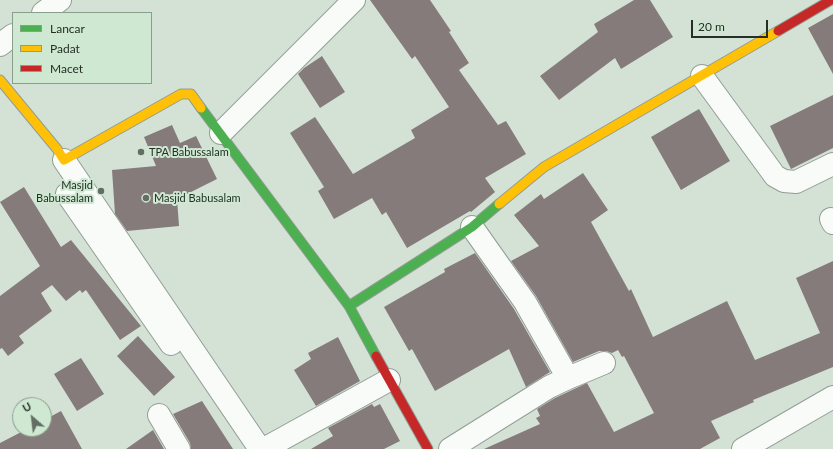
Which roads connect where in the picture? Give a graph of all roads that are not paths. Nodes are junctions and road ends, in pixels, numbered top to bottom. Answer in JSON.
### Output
{"nodes":[{"id":1,"x":60,"y":0,"type":"edge"},
{"id":2,"x":354,"y":0,"type":"edge"},
{"id":3,"x":831,"y":0,"type":"edge"},
{"id":4,"x":44,"y":12,"type":"edge"},
{"id":5,"x":12,"y":36,"type":"edge"},
{"id":6,"x":0,"y":45,"type":"edge"},
{"id":7,"x":702,"y":76,"type":"junction"},
{"id":8,"x":0,"y":80,"type":"edge"},
{"id":9,"x":221,"y":134,"type":"junction"},
{"id":10,"x":64,"y":160,"type":"junction"},
{"id":11,"x":833,"y":164,"type":"edge"},
{"id":12,"x":472,"y":227,"type":"junction"},
{"id":13,"x":150,"y":301,"type":"junction"},
{"id":14,"x":349,"y":306,"type":"junction"},
{"id":15,"x":604,"y":363,"type":"dead end"},
{"id":16,"x":568,"y":378,"type":"junction"},
{"id":17,"x":389,"y":380,"type":"junction"},
{"id":18,"x":833,"y":397,"type":"edge"},
{"id":19,"x":159,"y":415,"type":"dead end"},
{"id":20,"x":179,"y":449,"type":"edge"},
{"id":21,"x":242,"y":449,"type":"edge"},
{"id":22,"x":260,"y":449,"type":"edge"},
{"id":23,"x":264,"y":449,"type":"edge"},
{"id":24,"x":428,"y":449,"type":"edge"},
{"id":25,"x":450,"y":449,"type":"edge"},
{"id":26,"x":743,"y":449,"type":"edge"}],
"edges":[{"from":1,"to":4,"type":"street"},
{"from":2,"to":9,"type":"street"},
{"from":3,"to":7,"type":"street"},
{"from":5,"to":6,"type":"street"},
{"from":7,"to":11,"type":"street"},
{"from":7,"to":12,"type":"street"},
{"from":8,"to":10,"type":"street"},
{"from":9,"to":10,"type":"street"},
{"from":9,"to":14,"type":"street"},
{"from":10,"to":13,"type":"street"},
{"from":12,"to":14,"type":"street"},
{"from":12,"to":16,"type":"street"},
{"from":13,"to":21,"type":"street"},
{"from":13,"to":22,"type":"street"},
{"from":14,"to":17,"type":"street"},
{"from":15,"to":16,"type":"street"},
{"from":16,"to":25,"type":"street"},
{"from":17,"to":23,"type":"street"},
{"from":17,"to":24,"type":"street"},
{"from":18,"to":26,"type":"street"},
{"from":19,"to":20,"type":"street"}]}
